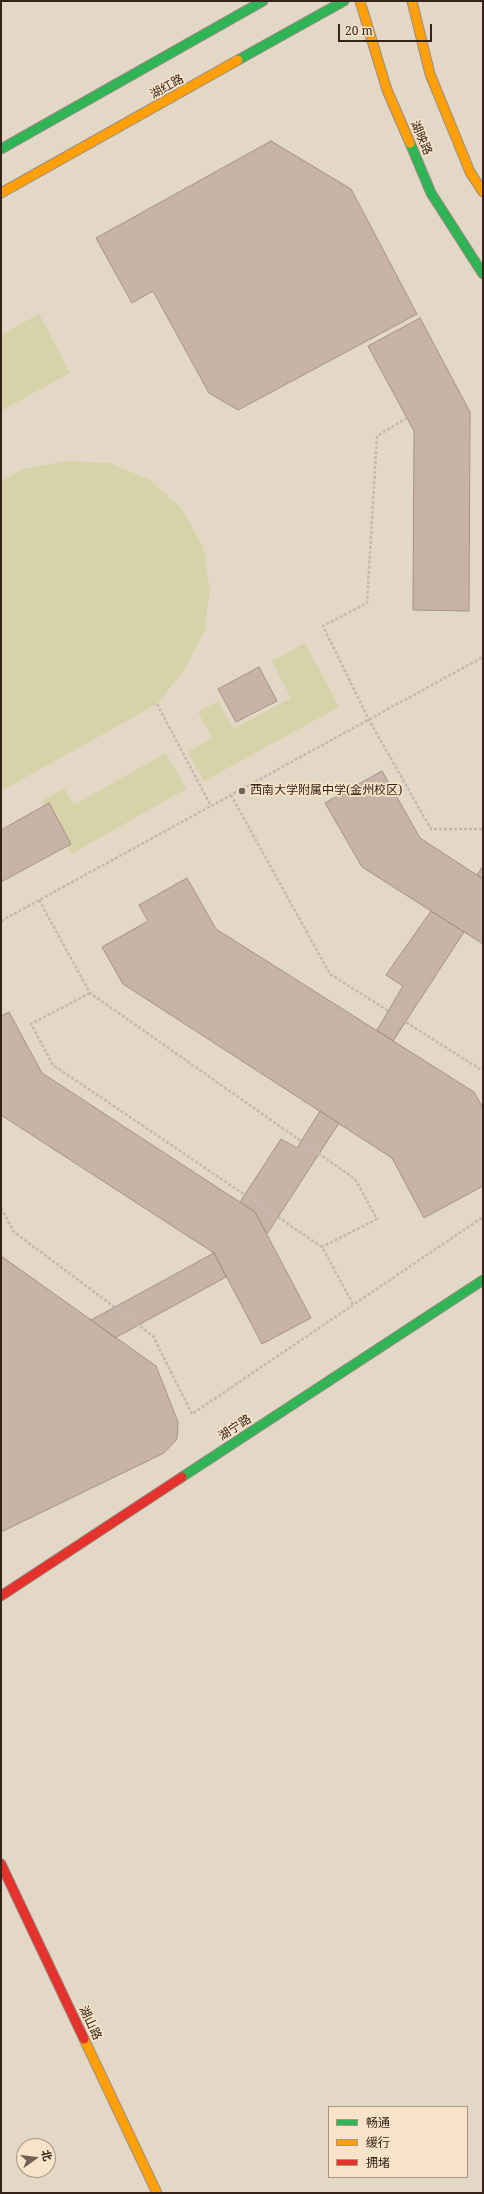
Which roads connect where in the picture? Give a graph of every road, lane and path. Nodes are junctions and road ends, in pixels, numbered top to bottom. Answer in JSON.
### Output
{"nodes":[{"id":1,"x":263,"y":1,"type":"edge"},
{"id":2,"x":344,"y":1,"type":"edge"},
{"id":3,"x":360,"y":1,"type":"edge"},
{"id":4,"x":412,"y":1,"type":"edge"},
{"id":5,"x":1,"y":149,"type":"edge"},
{"id":6,"x":483,"y":192,"type":"edge"},
{"id":7,"x":1,"y":193,"type":"edge"},
{"id":8,"x":483,"y":274,"type":"edge"},
{"id":9,"x":407,"y":418,"type":"dead end"},
{"id":10,"x":483,"y":657,"type":"edge"},
{"id":11,"x":157,"y":704,"type":"dead end"},
{"id":12,"x":369,"y":720,"type":"junction"},
{"id":13,"x":232,"y":795,"type":"junction"},
{"id":14,"x":211,"y":806,"type":"junction"},
{"id":15,"x":483,"y":829,"type":"edge"},
{"id":16,"x":39,"y":900,"type":"junction"},
{"id":17,"x":1,"y":921,"type":"edge"},
{"id":18,"x":90,"y":993,"type":"junction"},
{"id":19,"x":483,"y":1071,"type":"edge"},
{"id":20,"x":1,"y":1208,"type":"edge"},
{"id":21,"x":483,"y":1217,"type":"edge"},
{"id":22,"x":322,"y":1247,"type":"junction"},
{"id":23,"x":483,"y":1280,"type":"edge"},
{"id":24,"x":353,"y":1304,"type":"junction"},
{"id":25,"x":1,"y":1596,"type":"edge"},
{"id":26,"x":1,"y":1864,"type":"edge"},
{"id":27,"x":156,"y":2193,"type":"edge"}],
"edges":[{"from":1,"to":5,"type":"main road"},
{"from":2,"to":7,"type":"main road","name":"湖红路"},
{"from":3,"to":8,"type":"main road","name":"湖映路"},
{"from":4,"to":6,"type":"main road"},
{"from":9,"to":12,"type":"path"},
{"from":10,"to":12,"type":"path"},
{"from":11,"to":14,"type":"path"},
{"from":12,"to":13,"type":"path"},
{"from":12,"to":15,"type":"path"},
{"from":13,"to":14,"type":"path"},
{"from":13,"to":19,"type":"path"},
{"from":14,"to":16,"type":"path"},
{"from":16,"to":17,"type":"path"},
{"from":16,"to":18,"type":"path"},
{"from":18,"to":22,"type":"path"},
{"from":18,"to":22,"type":"path"},
{"from":20,"to":24,"type":"path"},
{"from":21,"to":24,"type":"path"},
{"from":22,"to":24,"type":"path"},
{"from":23,"to":25,"type":"main road","name":"湖宁路"},
{"from":26,"to":27,"type":"main road","name":"湖山路"}]}
